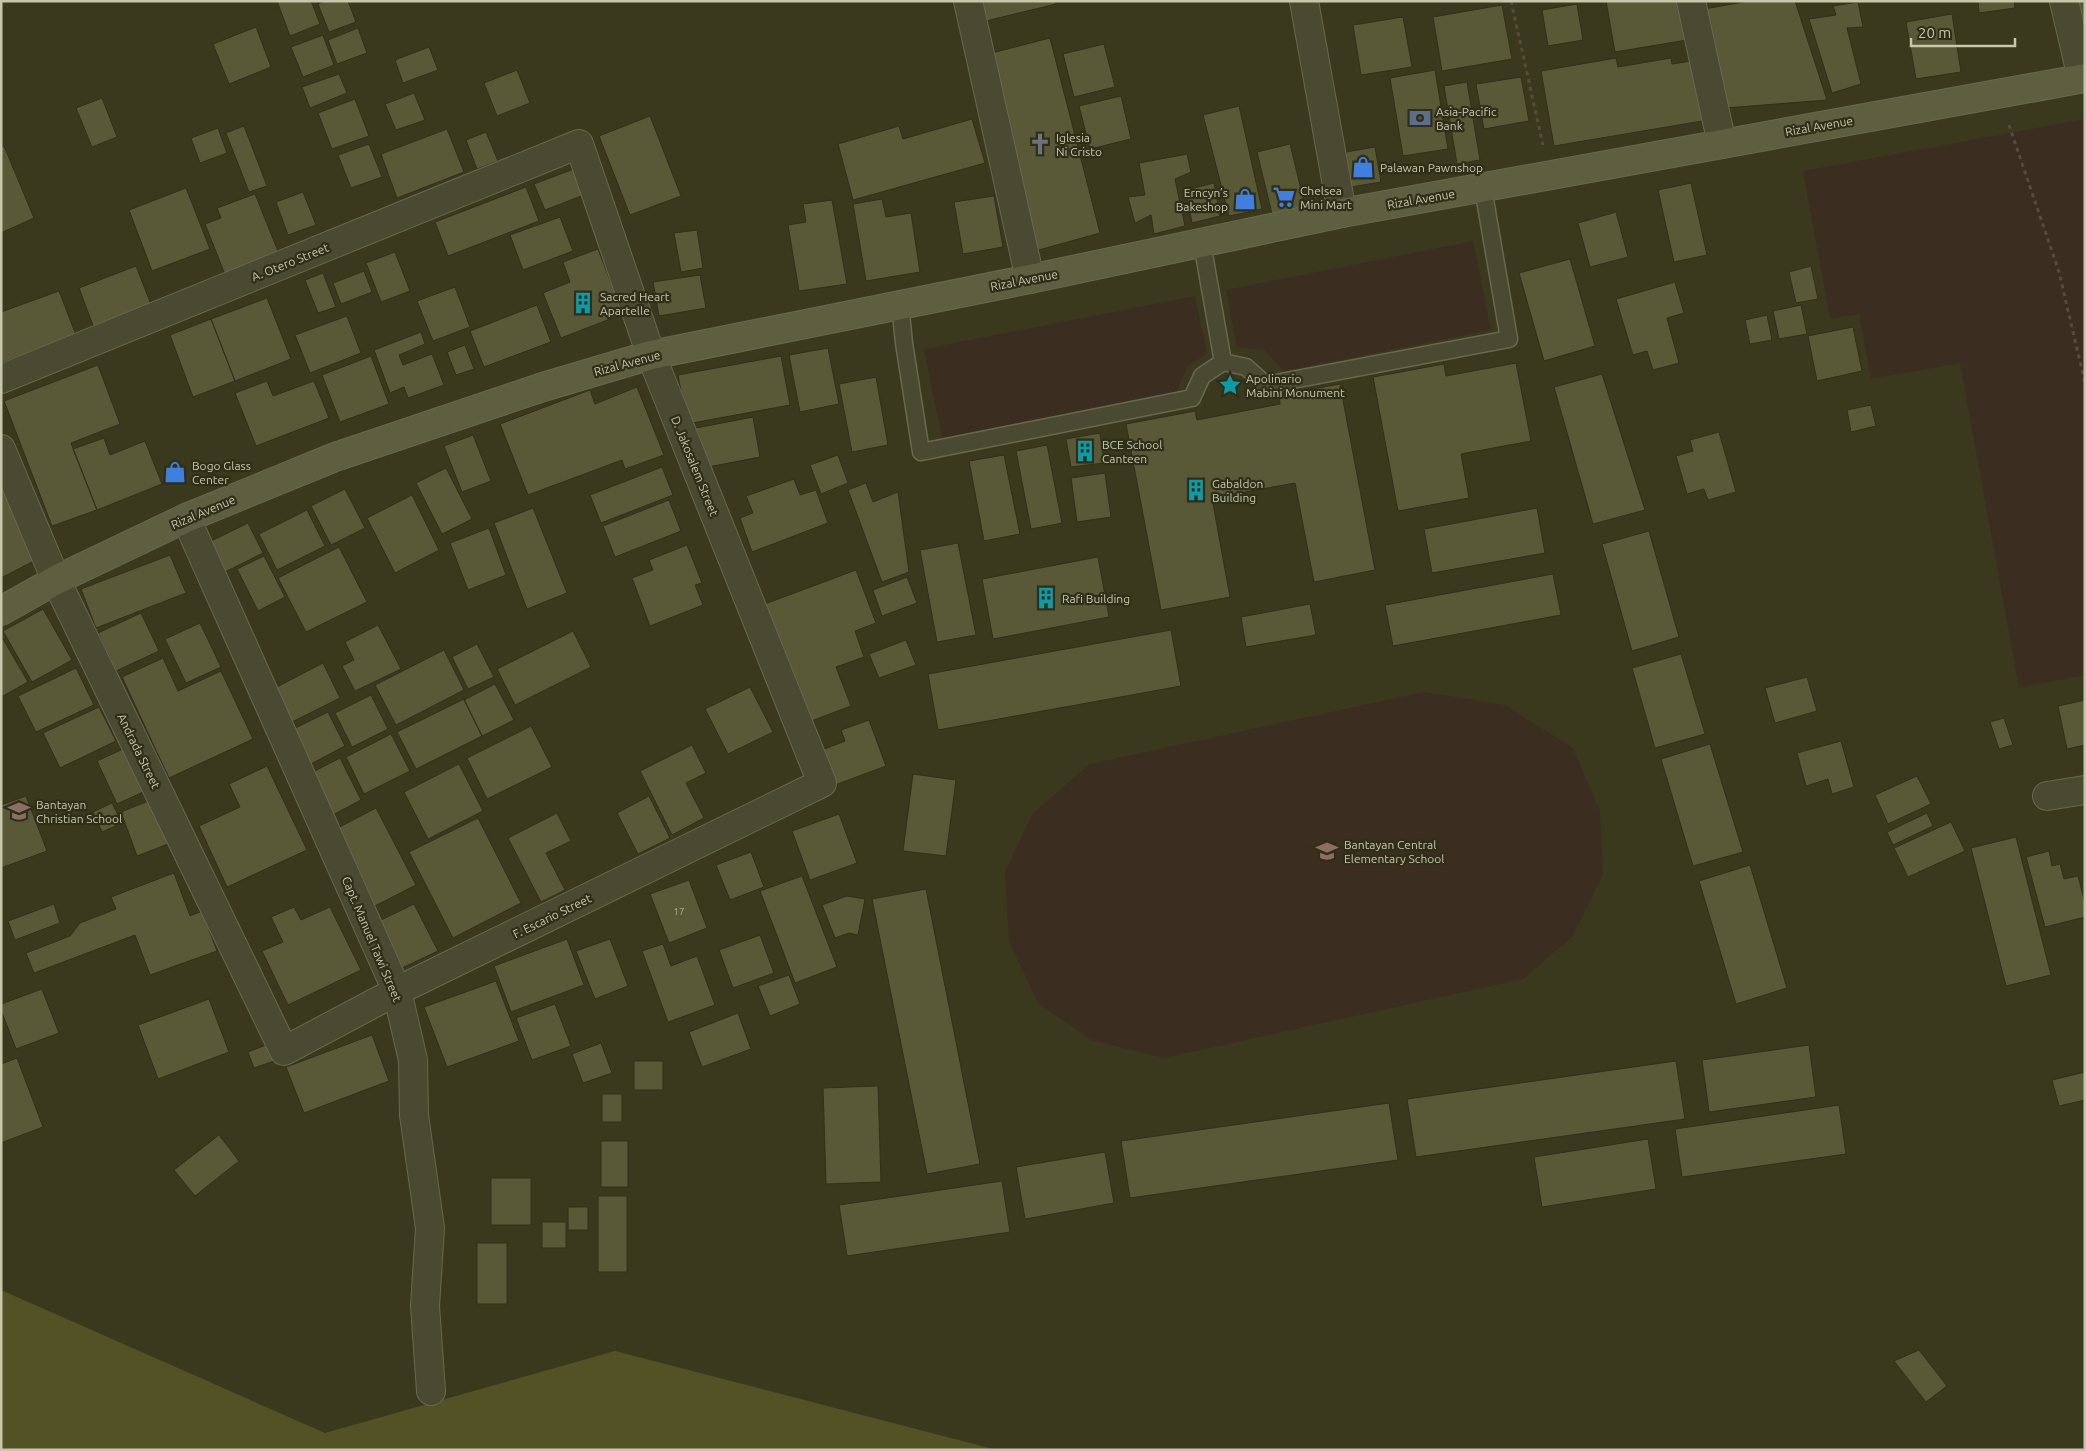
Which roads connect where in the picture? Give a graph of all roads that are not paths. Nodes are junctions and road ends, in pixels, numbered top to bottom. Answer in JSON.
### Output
{"nodes":[{"id":1,"x":968,"y":1,"type":"edge"},
{"id":2,"x":1304,"y":1,"type":"edge"},
{"id":3,"x":1691,"y":1,"type":"edge"},
{"id":4,"x":2064,"y":1,"type":"edge"},
{"id":5,"x":2084,"y":78,"type":"edge"},
{"id":6,"x":579,"y":144,"type":"joint"},
{"id":7,"x":1722,"y":144,"type":"junction"},
{"id":8,"x":1483,"y":188,"type":"junction"},
{"id":9,"x":1342,"y":213,"type":"junction"},
{"id":10,"x":1202,"y":243,"type":"junction"},
{"id":11,"x":1030,"y":279,"type":"junction"},
{"id":12,"x":900,"y":304,"type":"junction"},
{"id":13,"x":651,"y":355,"type":"junction"},
{"id":14,"x":1223,"y":362,"type":"junction"},
{"id":15,"x":1,"y":380,"type":"edge"},
{"id":16,"x":1,"y":449,"type":"edge"},
{"id":17,"x":186,"y":518,"type":"junction"},
{"id":18,"x":56,"y":580,"type":"junction"},
{"id":19,"x":1,"y":611,"type":"edge"},
{"id":20,"x":822,"y":783,"type":"joint"},
{"id":21,"x":2085,"y":790,"type":"edge"},
{"id":22,"x":2047,"y":796,"type":"dead end"},
{"id":23,"x":397,"y":992,"type":"junction"},
{"id":24,"x":284,"y":1051,"type":"joint"},
{"id":25,"x":431,"y":1391,"type":"dead end"}],
"edges":[{"from":1,"to":11,"type":"street"},
{"from":2,"to":9,"type":"street"},
{"from":3,"to":7,"type":"street"},
{"from":4,"to":5,"type":"street"},
{"from":5,"to":7,"type":"main road","name":"Rizal Avenue"},
{"from":6,"to":13,"type":"street","name":"D. Jakosalem Street"},
{"from":6,"to":15,"type":"street","name":"A. Otero Street"},
{"from":7,"to":8,"type":"main road","name":"Rizal Avenue"},
{"from":8,"to":9,"type":"main road","name":"Rizal Avenue"},
{"from":8,"to":14,"type":"lane"},
{"from":9,"to":10,"type":"main road","name":"Rizal Avenue"},
{"from":10,"to":11,"type":"main road","name":"Rizal Avenue"},
{"from":10,"to":14,"type":"lane"},
{"from":11,"to":12,"type":"main road","name":"Rizal Avenue"},
{"from":12,"to":13,"type":"main road","name":"Rizal Avenue"},
{"from":12,"to":14,"type":"lane"},
{"from":13,"to":17,"type":"main road","name":"Rizal Avenue"},
{"from":13,"to":20,"type":"street","name":"D. Jakosalem Street"},
{"from":16,"to":18,"type":"street","name":"Andrada Street"},
{"from":17,"to":18,"type":"main road","name":"Rizal Avenue"},
{"from":17,"to":23,"type":"street","name":"Capt. Manuel Tawi Street"},
{"from":18,"to":19,"type":"main road","name":"Rizal Avenue"},
{"from":18,"to":24,"type":"street","name":"Andrada Street"},
{"from":20,"to":23,"type":"street","name":"F. Escario Street"},
{"from":21,"to":22,"type":"street"},
{"from":23,"to":24,"type":"street","name":"F. Escario Street"},
{"from":23,"to":25,"type":"street","name":"Capt. Manuel Tawi Street"}]}
